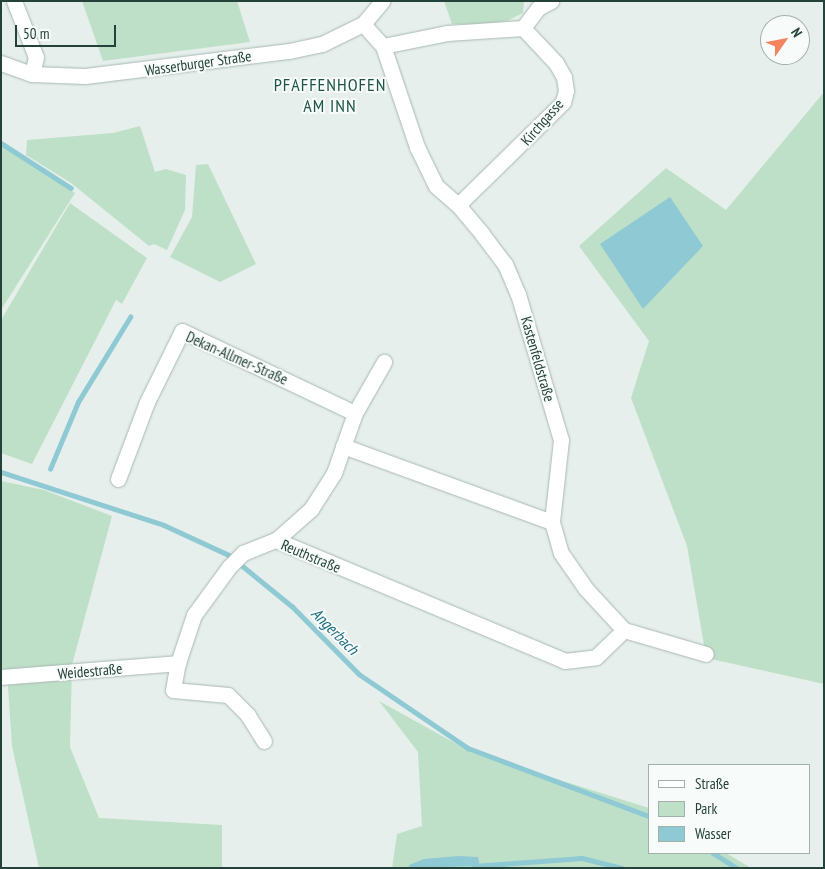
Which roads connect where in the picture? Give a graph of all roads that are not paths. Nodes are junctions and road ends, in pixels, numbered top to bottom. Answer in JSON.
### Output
{"nodes":[{"id":1,"x":14,"y":1,"type":"edge"},
{"id":2,"x":382,"y":1,"type":"edge"},
{"id":3,"x":542,"y":4,"type":"edge"},
{"id":4,"x":364,"y":24,"type":"junction"},
{"id":5,"x":523,"y":28,"type":"junction"},
{"id":6,"x":383,"y":46,"type":"junction"},
{"id":7,"x":1,"y":63,"type":"edge"},
{"id":8,"x":32,"y":74,"type":"junction"},
{"id":9,"x":458,"y":205,"type":"junction"},
{"id":10,"x":384,"y":362,"type":"dead end"},
{"id":11,"x":355,"y":413,"type":"junction"},
{"id":12,"x":343,"y":446,"type":"junction"},
{"id":13,"x":118,"y":479,"type":"dead end"},
{"id":14,"x":552,"y":522,"type":"junction"},
{"id":15,"x":276,"y":540,"type":"junction"},
{"id":16,"x":624,"y":630,"type":"junction"},
{"id":17,"x":706,"y":654,"type":"dead end"},
{"id":18,"x":178,"y":663,"type":"junction"},
{"id":19,"x":1,"y":677,"type":"edge"},
{"id":20,"x":264,"y":741,"type":"dead end"}],
"edges":[{"from":1,"to":8,"type":"street"},
{"from":2,"to":4,"type":"street","name":"Wasserburger Straße"},
{"from":3,"to":5,"type":"street"},
{"from":4,"to":6,"type":"street","name":"Kastenfeldstraße"},
{"from":4,"to":8,"type":"street","name":"Wasserburger Straße"},
{"from":5,"to":6,"type":"street"},
{"from":5,"to":9,"type":"street","name":"Kirchgasse"},
{"from":6,"to":9,"type":"street","name":"Kastenfeldstraße"},
{"from":7,"to":8,"type":"street","name":"Wasserburger Straße"},
{"from":9,"to":14,"type":"street","name":"Kastenfeldstraße"},
{"from":10,"to":11,"type":"street"},
{"from":11,"to":12,"type":"street"},
{"from":11,"to":13,"type":"street","name":"Dekan-Allmer-Straße"},
{"from":12,"to":14,"type":"street"},
{"from":12,"to":15,"type":"street"},
{"from":14,"to":16,"type":"street","name":"Kastenfeldstraße"},
{"from":15,"to":16,"type":"street","name":"Reuthstraße"},
{"from":15,"to":18,"type":"street","name":"Reuthstraße"},
{"from":16,"to":17,"type":"street"},
{"from":18,"to":19,"type":"street","name":"Weidestraße"},
{"from":18,"to":20,"type":"street","name":"Reuthstraße"}]}
